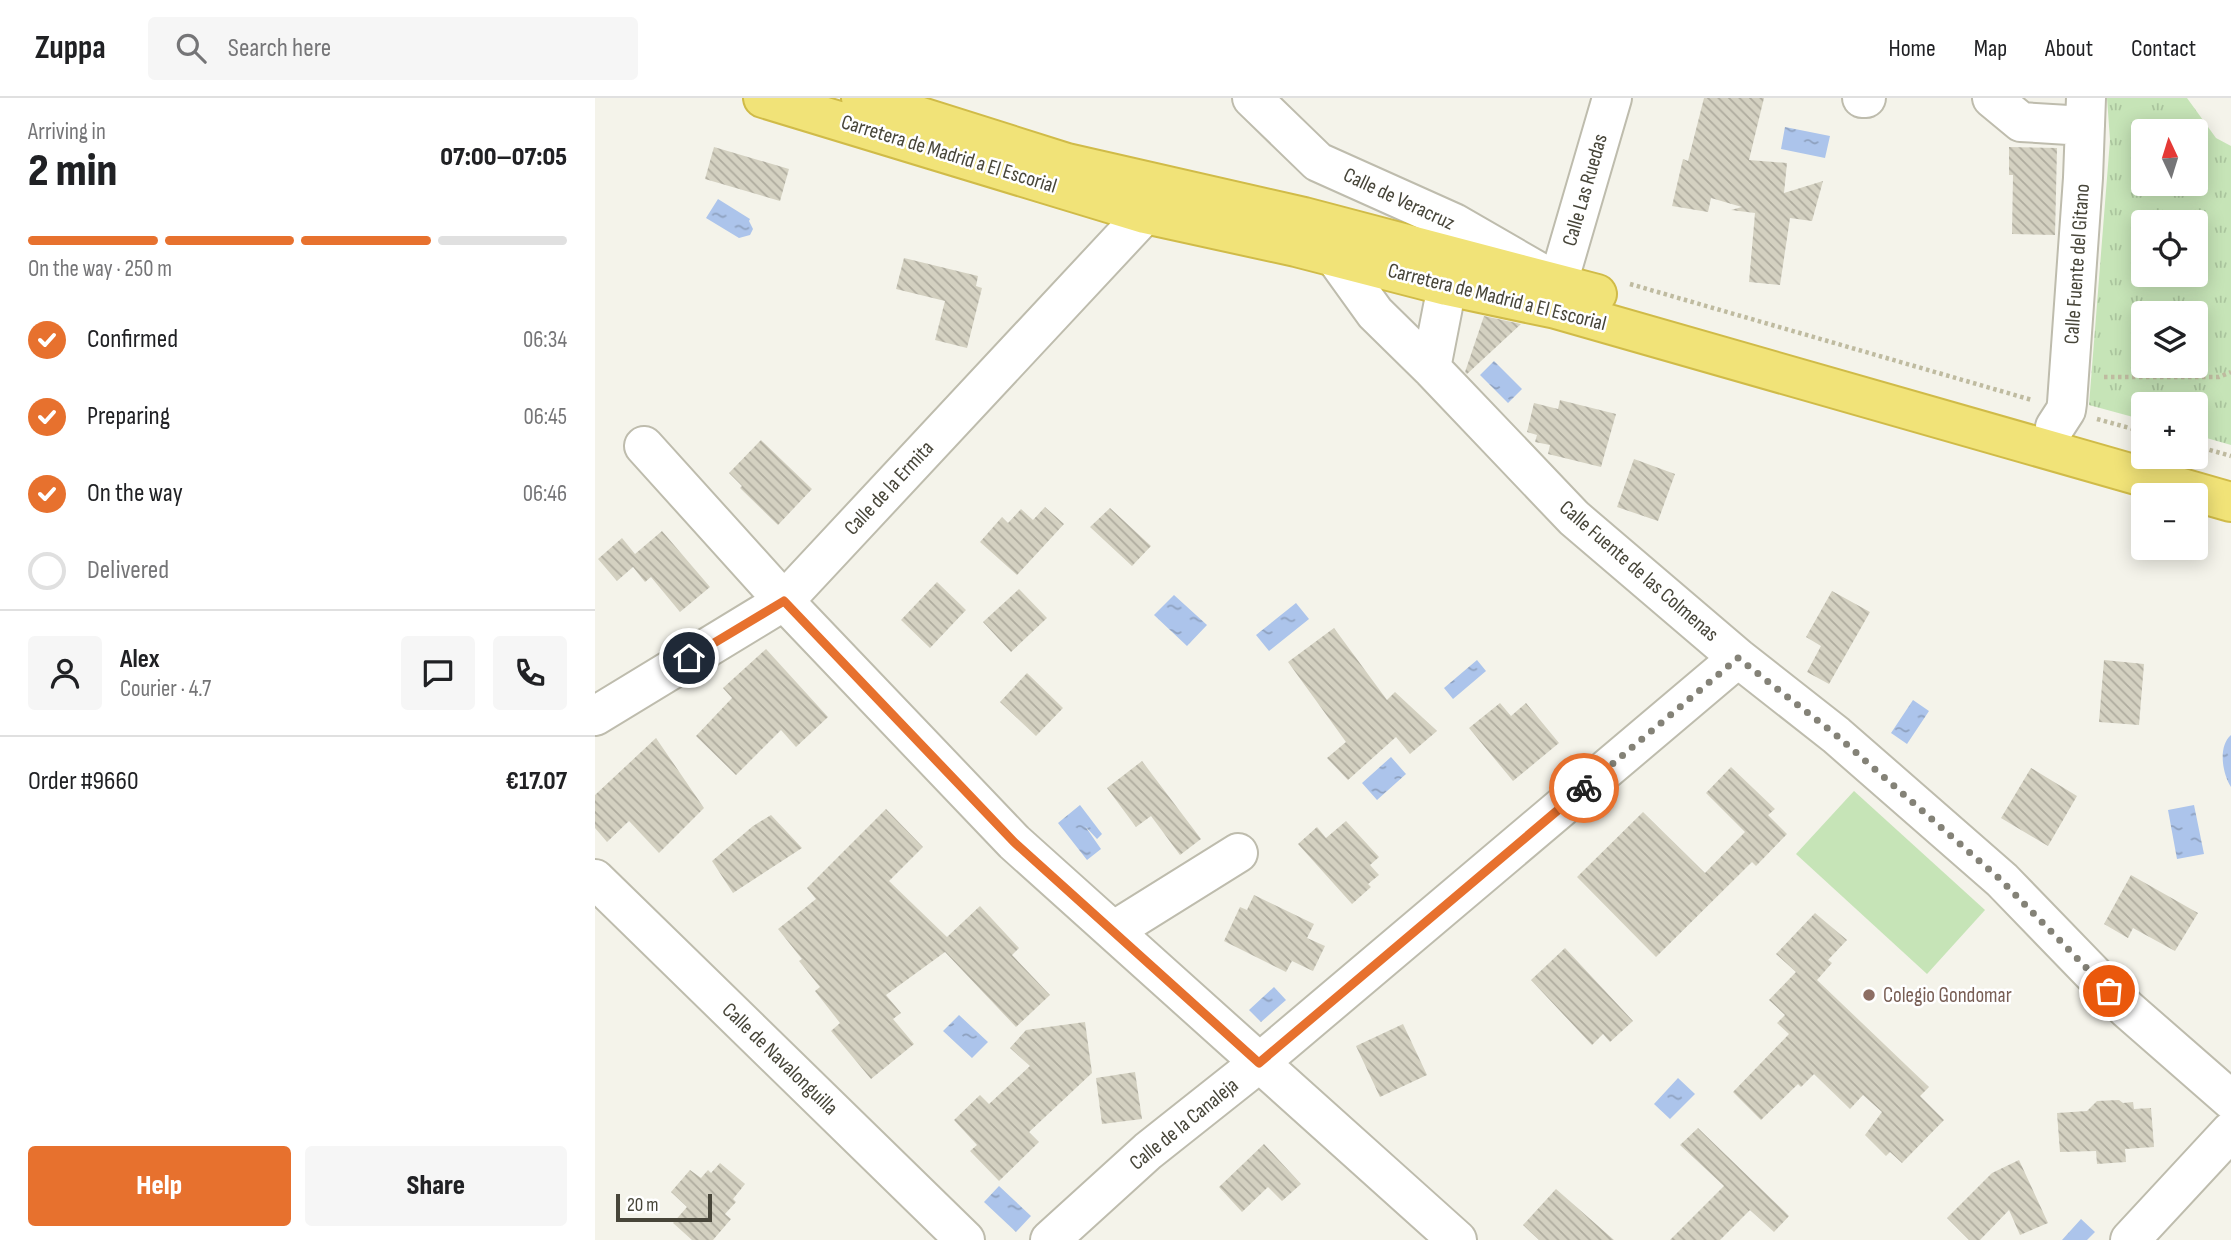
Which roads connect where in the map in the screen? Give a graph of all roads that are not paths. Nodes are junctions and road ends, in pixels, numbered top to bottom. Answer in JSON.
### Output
{"nodes":[{"id":1,"x":763,"y":98,"type":"edge"},
{"id":2,"x":861,"y":98,"type":"edge"},
{"id":3,"x":1252,"y":98,"type":"edge"},
{"id":4,"x":1612,"y":98,"type":"edge"},
{"id":5,"x":1992,"y":98,"type":"edge"},
{"id":6,"x":2086,"y":112,"type":"edge"},
{"id":7,"x":1145,"y":214,"type":"junction"},
{"id":8,"x":1334,"y":256,"type":"junction"},
{"id":9,"x":1558,"y":283,"type":"junction"},
{"id":10,"x":1447,"y":286,"type":"junction"},
{"id":11,"x":1431,"y":368,"type":"junction"},
{"id":12,"x":2063,"y":405,"type":"junction"},
{"id":13,"x":2131,"y":444,"type":"edge"},
{"id":14,"x":644,"y":446,"type":"dead end"},
{"id":15,"x":2203,"y":469,"type":"edge"},
{"id":16,"x":2231,"y":477,"type":"edge"},
{"id":17,"x":2231,"y":502,"type":"edge"},
{"id":18,"x":784,"y":601,"type":"junction"},
{"id":19,"x":1738,"y":658,"type":"junction"},
{"id":20,"x":595,"y":716,"type":"edge"},
{"id":21,"x":1238,"y":853,"type":"dead end"},
{"id":22,"x":595,"y":879,"type":"edge"},
{"id":23,"x":1113,"y":931,"type":"junction"},
{"id":24,"x":1259,"y":1063,"type":"junction"},
{"id":25,"x":2231,"y":1100,"type":"edge"},
{"id":26,"x":2231,"y":1131,"type":"edge"},
{"id":27,"x":965,"y":1240,"type":"edge"},
{"id":28,"x":1050,"y":1240,"type":"edge"},
{"id":29,"x":1457,"y":1240,"type":"edge"},
{"id":30,"x":2130,"y":1240,"type":"edge"}],
"edges":[{"from":1,"to":7,"type":"highway","name":"Carretera de Madrid a El Escorial"},
{"from":2,"to":9,"type":"highway","name":"Carretera de Madrid a El Escorial"},
{"from":3,"to":9,"type":"street","name":"Calle de Veracruz"},
{"from":4,"to":9,"type":"street","name":"Calle Las Ruedas"},
{"from":5,"to":6,"type":"street"},
{"from":6,"to":12,"type":"street","name":"Calle Fuente del Gitano"},
{"from":7,"to":8,"type":"highway","name":"Carretera de Madrid a El Escorial"},
{"from":7,"to":18,"type":"street","name":"Calle de la Ermita"},
{"from":8,"to":10,"type":"highway","name":"Carretera de Madrid a El Escorial"},
{"from":8,"to":11,"type":"street","name":"Calle Fuente de las Colmenas"},
{"from":9,"to":12,"type":"highway","name":"Carretera de Madrid a El Escorial"},
{"from":10,"to":11,"type":"street"},
{"from":10,"to":17,"type":"highway","name":"Carretera de Madrid a El Escorial"},
{"from":11,"to":19,"type":"street","name":"Calle Fuente de las Colmenas"},
{"from":12,"to":13,"type":"highway","name":"Carretera de Madrid a El Escorial"},
{"from":14,"to":18,"type":"street"},
{"from":15,"to":16,"type":"highway"},
{"from":18,"to":20,"type":"street","name":"Calle de la Ermita"},
{"from":18,"to":23,"type":"street"},
{"from":19,"to":24,"type":"street","name":"Calle de la Canaleja"},
{"from":19,"to":25,"type":"street","name":"Calle Fuente de las Colmenas"},
{"from":21,"to":23,"type":"street"},
{"from":22,"to":27,"type":"street","name":"Calle de Navalonguilla"},
{"from":23,"to":24,"type":"street"},
{"from":24,"to":28,"type":"street","name":"Calle de la Canaleja"},
{"from":24,"to":29,"type":"street"},
{"from":26,"to":30,"type":"street"}]}
